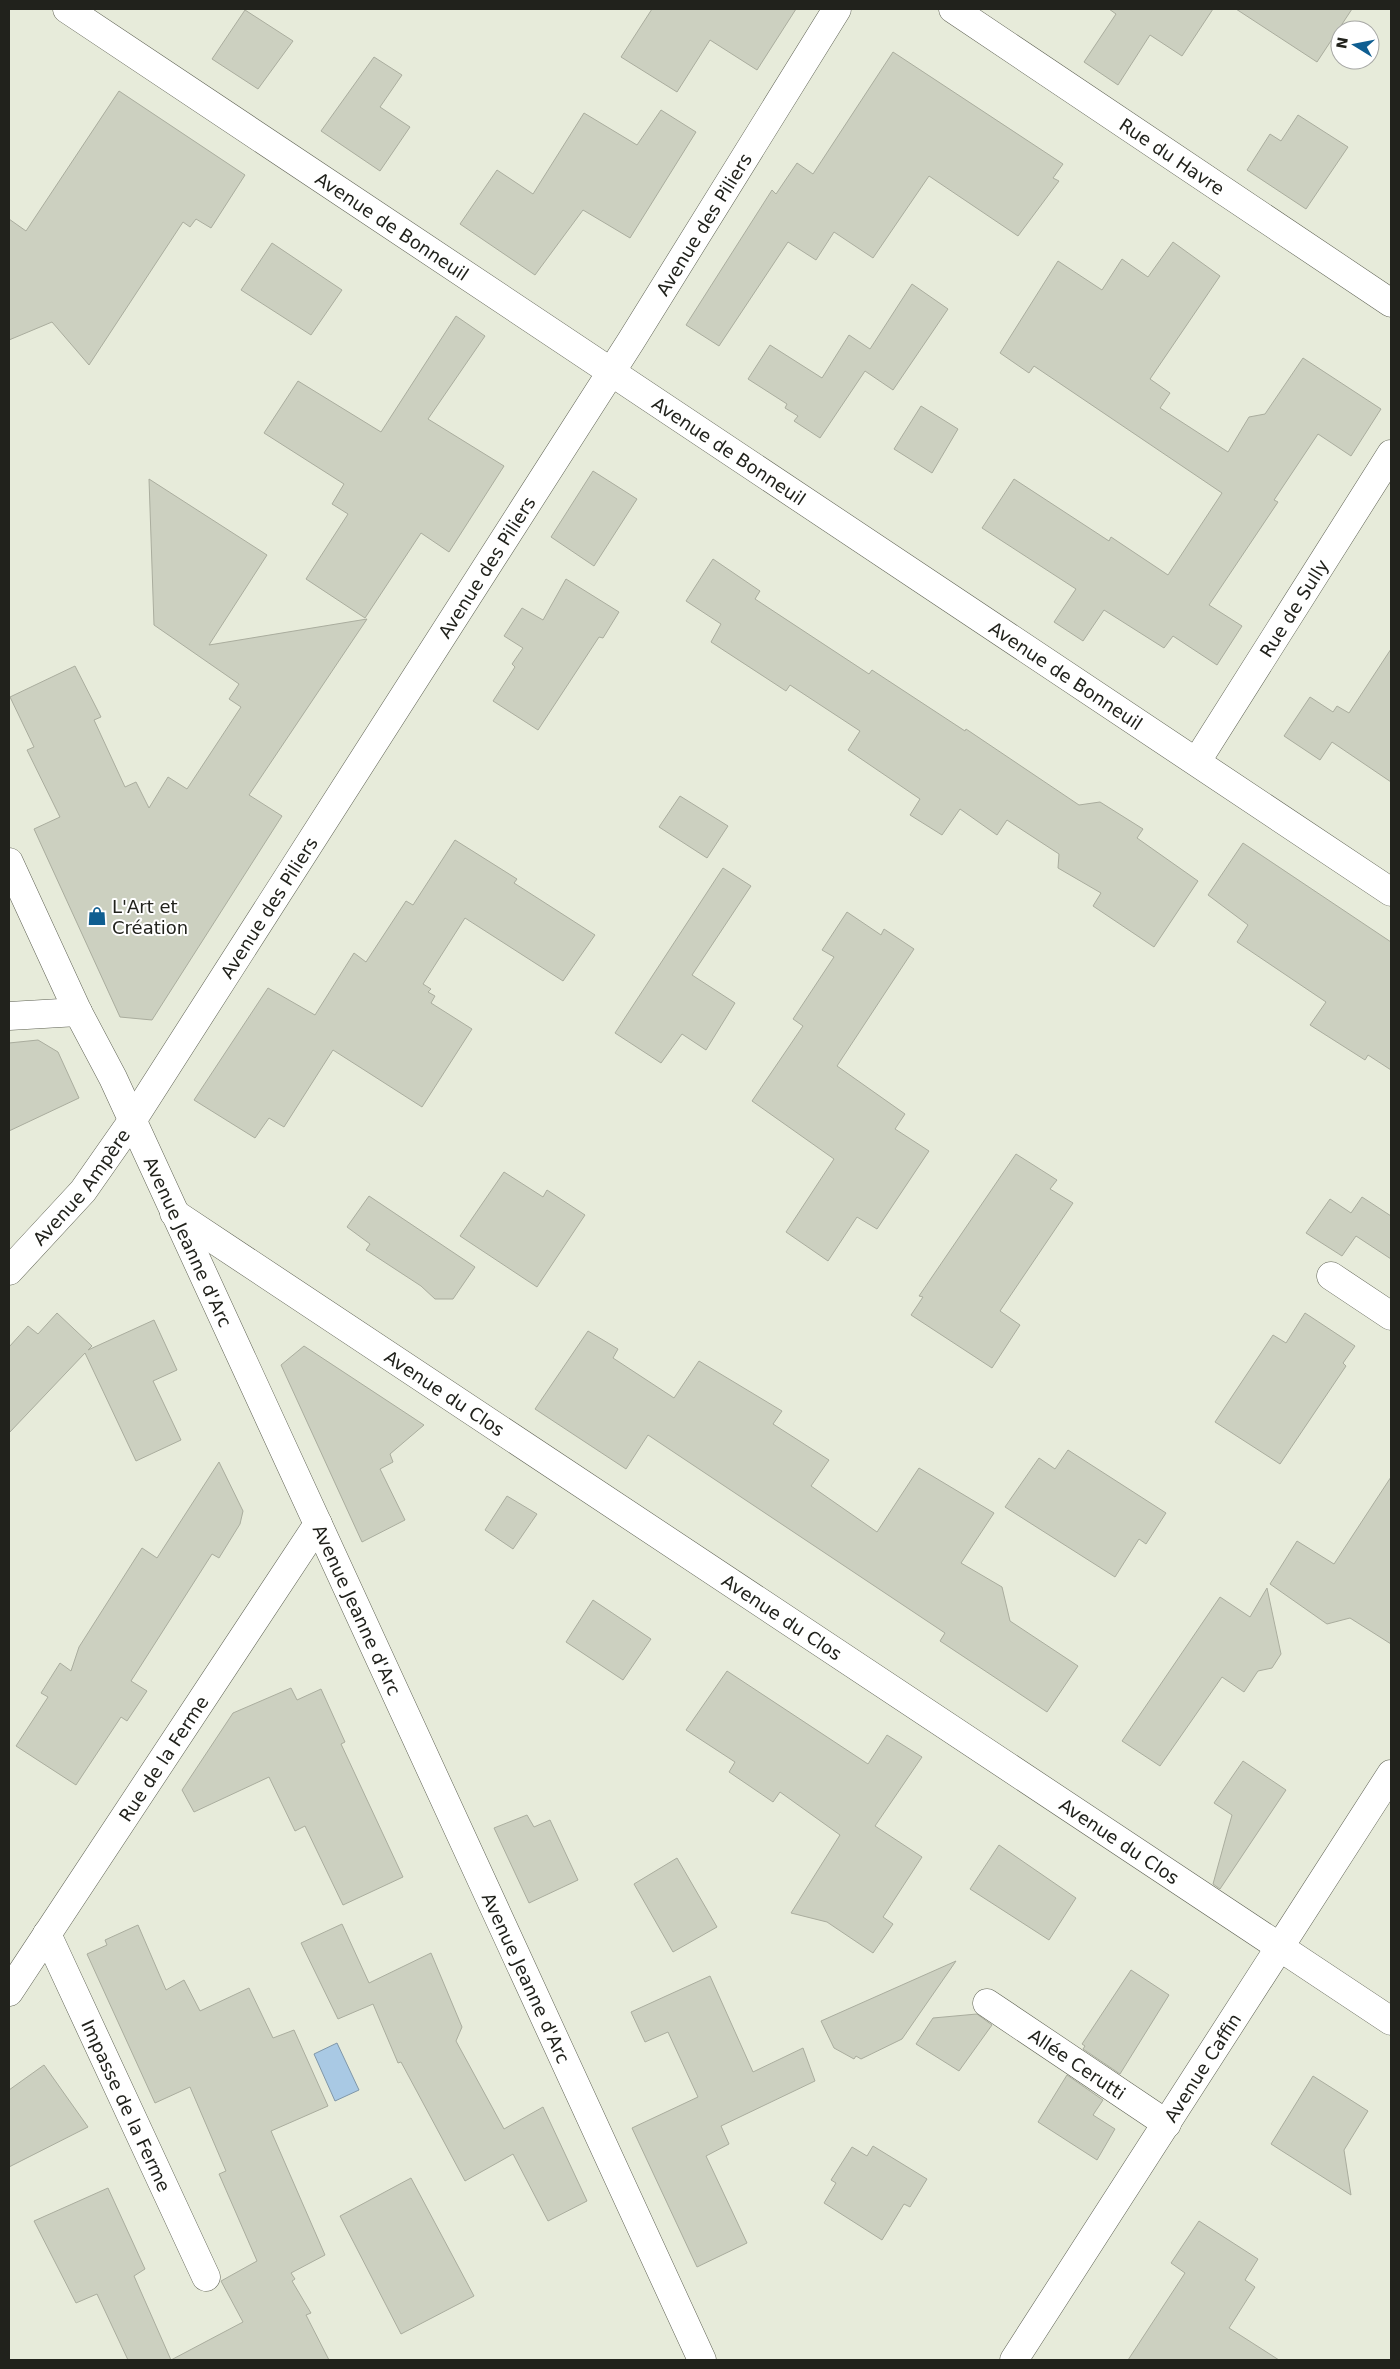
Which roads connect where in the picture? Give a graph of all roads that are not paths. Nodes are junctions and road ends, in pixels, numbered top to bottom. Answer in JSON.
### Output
{"nodes":[{"id":1,"x":67,"y":9,"type":"edge"},
{"id":2,"x":837,"y":9,"type":"edge"},
{"id":3,"x":953,"y":9,"type":"edge"},
{"id":4,"x":1391,"y":303,"type":"edge"},
{"id":5,"x":611,"y":371,"type":"junction"},
{"id":6,"x":1391,"y":454,"type":"edge"},
{"id":7,"x":1197,"y":761,"type":"junction"},
{"id":8,"x":9,"y":862,"type":"edge"},
{"id":9,"x":1391,"y":892,"type":"edge"},
{"id":10,"x":78,"y":1012,"type":"junction"},
{"id":11,"x":9,"y":1016,"type":"edge"},
{"id":12,"x":132,"y":1122,"type":"junction"},
{"id":13,"x":174,"y":1212,"type":"junction"},
{"id":14,"x":9,"y":1271,"type":"edge"},
{"id":15,"x":1332,"y":1276,"type":"dead end"},
{"id":16,"x":1391,"y":1316,"type":"edge"},
{"id":17,"x":318,"y":1524,"type":"junction"},
{"id":18,"x":1391,"y":1774,"type":"edge"},
{"id":19,"x":47,"y":1934,"type":"junction"},
{"id":20,"x":1282,"y":1947,"type":"junction"},
{"id":21,"x":9,"y":1992,"type":"edge"},
{"id":22,"x":987,"y":2003,"type":"dead end"},
{"id":23,"x":1391,"y":2021,"type":"edge"},
{"id":24,"x":1167,"y":2124,"type":"junction"},
{"id":25,"x":206,"y":2277,"type":"dead end"},
{"id":26,"x":702,"y":2360,"type":"edge"},
{"id":27,"x":1014,"y":2360,"type":"edge"}],
"edges":[{"from":1,"to":5,"type":"street","name":"Avenue de Bonneuil"},
{"from":2,"to":5,"type":"street","name":"Avenue des Piliers"},
{"from":3,"to":4,"type":"street","name":"Rue du Havre"},
{"from":5,"to":7,"type":"street","name":"Avenue de Bonneuil"},
{"from":5,"to":12,"type":"street","name":"Avenue des Piliers"},
{"from":6,"to":7,"type":"street","name":"Rue de Sully"},
{"from":7,"to":9,"type":"street","name":"Avenue de Bonneuil"},
{"from":8,"to":10,"type":"street","name":"Avenue Jeanne d'Arc"},
{"from":10,"to":11,"type":"street"},
{"from":10,"to":12,"type":"street","name":"Avenue Jeanne d'Arc"},
{"from":12,"to":13,"type":"street","name":"Avenue Jeanne d'Arc"},
{"from":12,"to":14,"type":"street","name":"Avenue Ampère"},
{"from":13,"to":17,"type":"street","name":"Avenue Jeanne d'Arc"},
{"from":13,"to":20,"type":"street","name":"Avenue du Clos"},
{"from":15,"to":16,"type":"street"},
{"from":17,"to":19,"type":"street","name":"Rue de la Ferme"},
{"from":17,"to":26,"type":"street","name":"Avenue Jeanne d'Arc"},
{"from":18,"to":20,"type":"street","name":"Avenue Caffin"},
{"from":19,"to":21,"type":"street","name":"Rue de la Ferme"},
{"from":19,"to":25,"type":"street","name":"Impasse de la Ferme"},
{"from":20,"to":23,"type":"street","name":"Avenue du Clos"},
{"from":20,"to":24,"type":"street","name":"Avenue Caffin"},
{"from":22,"to":24,"type":"street","name":"Allée Cerutti"},
{"from":24,"to":27,"type":"street","name":"Avenue Caffin"}]}
